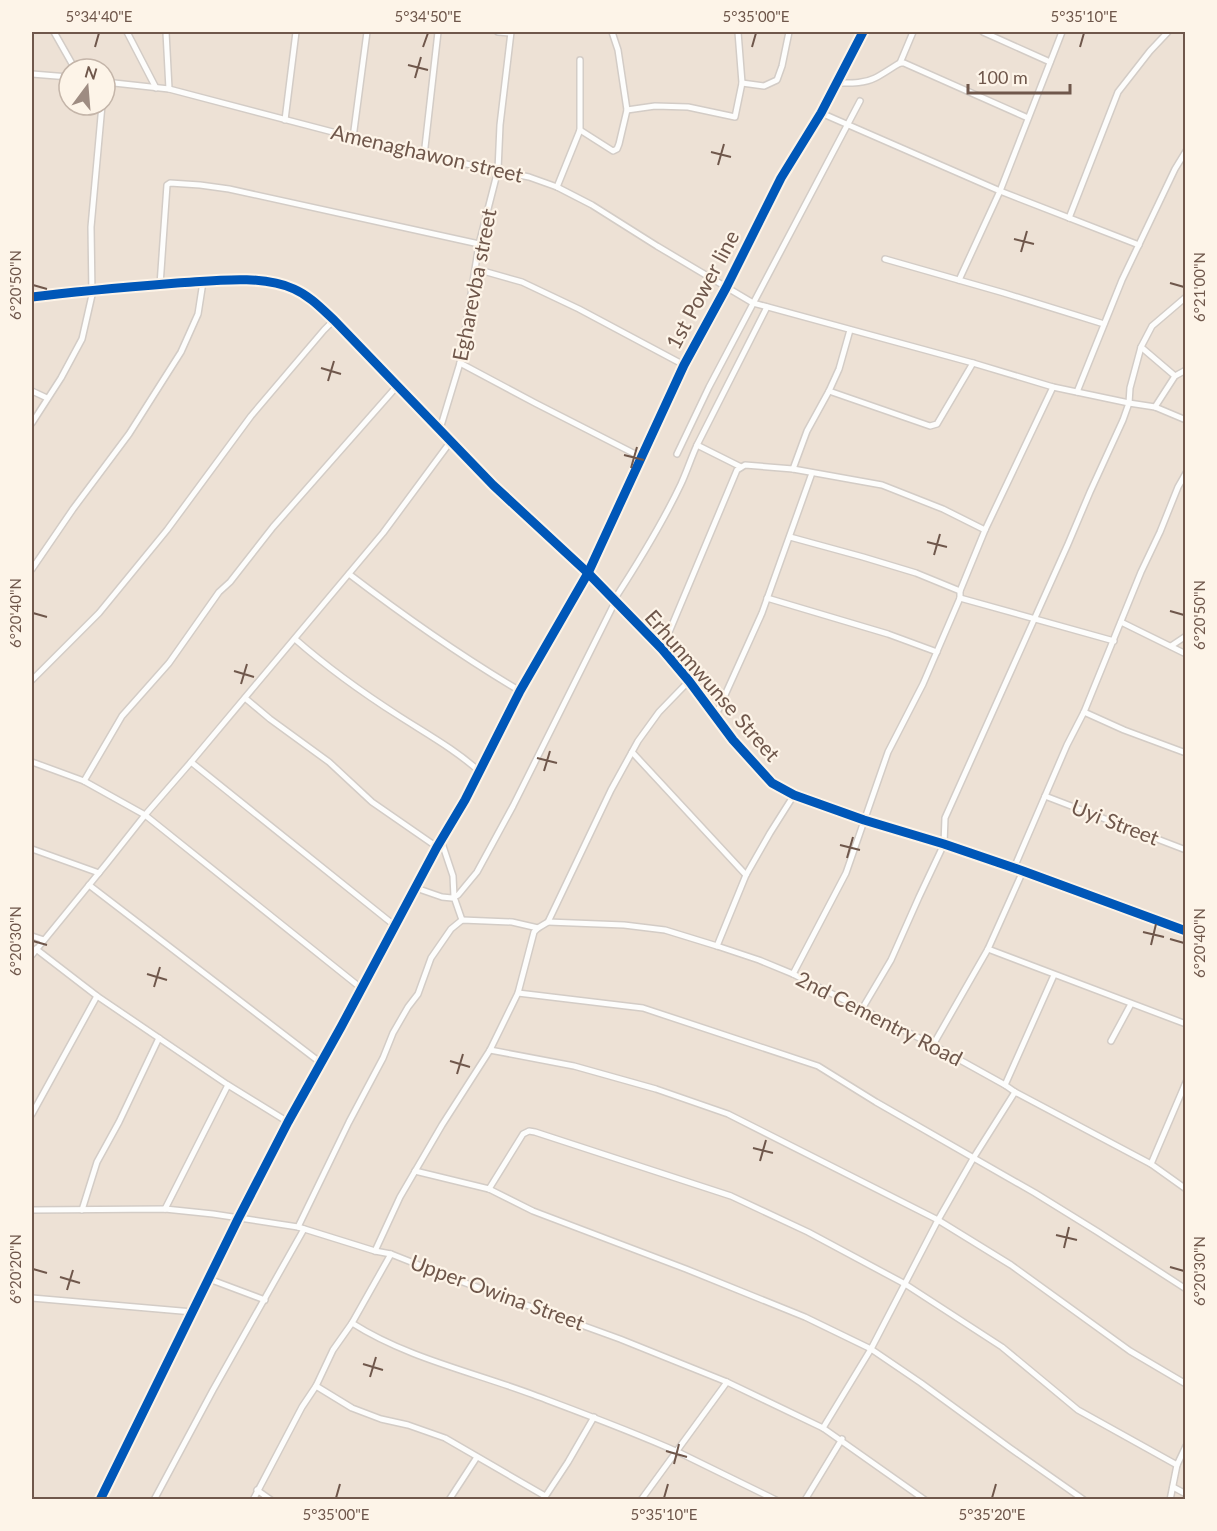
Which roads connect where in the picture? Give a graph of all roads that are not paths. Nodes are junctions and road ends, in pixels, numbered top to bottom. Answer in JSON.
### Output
{"nodes":[{"id":1,"x":54,"y":32,"type":"edge"},
{"id":2,"x":127,"y":32,"type":"edge"},
{"id":3,"x":166,"y":32,"type":"edge"},
{"id":4,"x":296,"y":32,"type":"edge"},
{"id":5,"x":367,"y":32,"type":"edge"},
{"id":6,"x":438,"y":32,"type":"edge"},
{"id":7,"x":498,"y":32,"type":"edge"},
{"id":8,"x":510,"y":32,"type":"edge"},
{"id":9,"x":612,"y":32,"type":"edge"},
{"id":10,"x":738,"y":32,"type":"edge"},
{"id":11,"x":789,"y":32,"type":"edge"},
{"id":12,"x":863,"y":32,"type":"edge"},
{"id":13,"x":913,"y":32,"type":"edge"},
{"id":14,"x":983,"y":32,"type":"edge"},
{"id":15,"x":1062,"y":32,"type":"edge"},
{"id":16,"x":1168,"y":32,"type":"edge"},
{"id":17,"x":68,"y":57,"type":"edge"},
{"id":18,"x":580,"y":60,"type":"dead end"},
{"id":19,"x":1050,"y":62,"type":"junction"},
{"id":20,"x":900,"y":63,"type":"junction"},
{"id":21,"x":32,"y":74,"type":"edge"},
{"id":22,"x":57,"y":76,"type":"edge"},
{"id":23,"x":117,"y":83,"type":"edge"},
{"id":24,"x":742,"y":83,"type":"junction"},
{"id":25,"x":837,"y":83,"type":"junction"},
{"id":26,"x":156,"y":87,"type":"junction"},
{"id":27,"x":169,"y":89,"type":"junction"},
{"id":28,"x":860,"y":101,"type":"dead end"},
{"id":29,"x":627,"y":110,"type":"junction"},
{"id":30,"x":821,"y":113,"type":"junction"},
{"id":31,"x":101,"y":117,"type":"edge"},
{"id":32,"x":1028,"y":118,"type":"junction"},
{"id":33,"x":285,"y":120,"type":"junction"},
{"id":34,"x":848,"y":125,"type":"junction"},
{"id":35,"x":580,"y":130,"type":"junction"},
{"id":36,"x":353,"y":138,"type":"junction"},
{"id":37,"x":1185,"y":151,"type":"edge"},
{"id":38,"x":424,"y":156,"type":"junction"},
{"id":39,"x":498,"y":170,"type":"junction"},
{"id":40,"x":557,"y":187,"type":"junction"},
{"id":41,"x":1000,"y":191,"type":"junction"},
{"id":42,"x":1069,"y":218,"type":"junction"},
{"id":43,"x":479,"y":244,"type":"junction"},
{"id":44,"x":1139,"y":245,"type":"junction"},
{"id":45,"x":885,"y":259,"type":"dead end"},
{"id":46,"x":476,"y":269,"type":"junction"},
{"id":47,"x":960,"y":280,"type":"junction"},
{"id":48,"x":203,"y":282,"type":"junction"},
{"id":49,"x":160,"y":285,"type":"junction"},
{"id":50,"x":726,"y":288,"type":"junction"},
{"id":51,"x":92,"y":290,"type":"junction"},
{"id":52,"x":32,"y":297,"type":"edge"},
{"id":53,"x":1185,"y":297,"type":"edge"},
{"id":54,"x":753,"y":303,"type":"junction"},
{"id":55,"x":767,"y":307,"type":"junction"},
{"id":56,"x":334,"y":320,"type":"junction"},
{"id":57,"x":1104,"y":324,"type":"junction"},
{"id":58,"x":850,"y":330,"type":"junction"},
{"id":59,"x":1141,"y":347,"type":"junction"},
{"id":60,"x":460,"y":363,"type":"junction"},
{"id":61,"x":973,"y":363,"type":"junction"},
{"id":62,"x":684,"y":365,"type":"junction"},
{"id":63,"x":1185,"y":370,"type":"edge"},
{"id":64,"x":1175,"y":376,"type":"junction"},
{"id":65,"x":398,"y":385,"type":"junction"},
{"id":66,"x":1053,"y":387,"type":"junction"},
{"id":67,"x":32,"y":391,"type":"edge"},
{"id":68,"x":830,"y":392,"type":"junction"},
{"id":69,"x":1077,"y":392,"type":"junction"},
{"id":70,"x":47,"y":398,"type":"junction"},
{"id":71,"x":1129,"y":403,"type":"junction"},
{"id":72,"x":1155,"y":407,"type":"junction"},
{"id":73,"x":1185,"y":420,"type":"edge"},
{"id":74,"x":32,"y":423,"type":"edge"},
{"id":75,"x":440,"y":429,"type":"junction"},
{"id":76,"x":451,"y":441,"type":"junction"},
{"id":77,"x":697,"y":446,"type":"junction"},
{"id":78,"x":677,"y":454,"type":"dead end"},
{"id":79,"x":641,"y":457,"type":"junction"},
{"id":80,"x":741,"y":467,"type":"junction"},
{"id":81,"x":793,"y":469,"type":"junction"},
{"id":82,"x":812,"y":473,"type":"junction"},
{"id":83,"x":1185,"y":473,"type":"edge"},
{"id":84,"x":985,"y":530,"type":"junction"},
{"id":85,"x":790,"y":537,"type":"junction"},
{"id":86,"x":32,"y":569,"type":"edge"},
{"id":87,"x":588,"y":573,"type":"junction"},
{"id":88,"x":349,"y":574,"type":"junction"},
{"id":89,"x":960,"y":591,"type":"junction"},
{"id":90,"x":767,"y":598,"type":"junction"},
{"id":91,"x":960,"y":598,"type":"junction"},
{"id":92,"x":614,"y":601,"type":"junction"},
{"id":93,"x":1036,"y":618,"type":"junction"},
{"id":94,"x":1121,"y":622,"type":"junction"},
{"id":95,"x":1185,"y":636,"type":"edge"},
{"id":96,"x":295,"y":639,"type":"junction"},
{"id":97,"x":1114,"y":641,"type":"junction"},
{"id":98,"x":1171,"y":646,"type":"junction"},
{"id":99,"x":662,"y":649,"type":"junction"},
{"id":100,"x":937,"y":652,"type":"junction"},
{"id":101,"x":1185,"y":654,"type":"edge"},
{"id":102,"x":32,"y":680,"type":"edge"},
{"id":103,"x":689,"y":681,"type":"junction"},
{"id":104,"x":520,"y":691,"type":"junction"},
{"id":105,"x":245,"y":698,"type":"junction"},
{"id":106,"x":1084,"y":712,"type":"junction"},
{"id":107,"x":716,"y":715,"type":"junction"},
{"id":108,"x":632,"y":752,"type":"junction"},
{"id":109,"x":1185,"y":753,"type":"edge"},
{"id":110,"x":32,"y":762,"type":"edge"},
{"id":111,"x":191,"y":762,"type":"junction"},
{"id":112,"x":480,"y":772,"type":"junction"},
{"id":113,"x":84,"y":781,"type":"junction"},
{"id":114,"x":794,"y":795,"type":"junction"},
{"id":115,"x":1045,"y":796,"type":"junction"},
{"id":116,"x":145,"y":815,"type":"junction"},
{"id":117,"x":864,"y":820,"type":"junction"},
{"id":118,"x":441,"y":840,"type":"junction"},
{"id":119,"x":944,"y":844,"type":"junction"},
{"id":120,"x":437,"y":847,"type":"junction"},
{"id":121,"x":32,"y":849,"type":"edge"},
{"id":122,"x":1185,"y":850,"type":"edge"},
{"id":123,"x":1014,"y":868,"type":"junction"},
{"id":124,"x":1023,"y":871,"type":"junction"},
{"id":125,"x":99,"y":873,"type":"junction"},
{"id":126,"x":746,"y":875,"type":"junction"},
{"id":127,"x":89,"y":885,"type":"junction"},
{"id":128,"x":416,"y":888,"type":"junction"},
{"id":129,"x":454,"y":897,"type":"junction"},
{"id":130,"x":462,"y":920,"type":"junction"},
{"id":131,"x":548,"y":922,"type":"junction"},
{"id":132,"x":394,"y":925,"type":"junction"},
{"id":133,"x":538,"y":928,"type":"junction"},
{"id":134,"x":1185,"y":931,"type":"edge"},
{"id":135,"x":32,"y":936,"type":"edge"},
{"id":136,"x":44,"y":940,"type":"junction"},
{"id":137,"x":717,"y":946,"type":"junction"},
{"id":138,"x":36,"y":949,"type":"junction"},
{"id":139,"x":988,"y":949,"type":"junction"},
{"id":140,"x":32,"y":955,"type":"edge"},
{"id":141,"x":793,"y":974,"type":"junction"},
{"id":142,"x":1054,"y":975,"type":"junction"},
{"id":143,"x":361,"y":987,"type":"junction"},
{"id":144,"x":518,"y":993,"type":"junction"},
{"id":145,"x":97,"y":996,"type":"junction"},
{"id":146,"x":1131,"y":1004,"type":"junction"},
{"id":147,"x":862,"y":1009,"type":"junction"},
{"id":148,"x":1185,"y":1024,"type":"edge"},
{"id":149,"x":159,"y":1038,"type":"junction"},
{"id":150,"x":1111,"y":1041,"type":"dead end"},
{"id":151,"x":933,"y":1045,"type":"junction"},
{"id":152,"x":490,"y":1050,"type":"junction"},
{"id":153,"x":321,"y":1063,"type":"junction"},
{"id":154,"x":1185,"y":1082,"type":"edge"},
{"id":155,"x":228,"y":1085,"type":"junction"},
{"id":156,"x":1005,"y":1085,"type":"junction"},
{"id":157,"x":1015,"y":1092,"type":"junction"},
{"id":158,"x":32,"y":1114,"type":"edge"},
{"id":159,"x":288,"y":1122,"type":"junction"},
{"id":160,"x":974,"y":1157,"type":"junction"},
{"id":161,"x":1150,"y":1164,"type":"junction"},
{"id":162,"x":415,"y":1171,"type":"junction"},
{"id":163,"x":1185,"y":1189,"type":"edge"},
{"id":164,"x":489,"y":1190,"type":"junction"},
{"id":165,"x":165,"y":1209,"type":"junction"},
{"id":166,"x":32,"y":1210,"type":"edge"},
{"id":167,"x":82,"y":1210,"type":"junction"},
{"id":168,"x":238,"y":1219,"type":"junction"},
{"id":169,"x":938,"y":1220,"type":"junction"},
{"id":170,"x":298,"y":1227,"type":"junction"},
{"id":171,"x":304,"y":1229,"type":"junction"},
{"id":172,"x":375,"y":1251,"type":"junction"},
{"id":173,"x":392,"y":1254,"type":"junction"},
{"id":174,"x":209,"y":1279,"type":"junction"},
{"id":175,"x":905,"y":1284,"type":"junction"},
{"id":176,"x":1185,"y":1289,"type":"edge"},
{"id":177,"x":32,"y":1298,"type":"edge"},
{"id":178,"x":265,"y":1300,"type":"junction"},
{"id":179,"x":193,"y":1312,"type":"junction"},
{"id":180,"x":352,"y":1323,"type":"junction"},
{"id":181,"x":871,"y":1350,"type":"junction"},
{"id":182,"x":727,"y":1382,"type":"junction"},
{"id":183,"x":1185,"y":1384,"type":"edge"},
{"id":184,"x":316,"y":1386,"type":"junction"},
{"id":185,"x":594,"y":1417,"type":"junction"},
{"id":186,"x":824,"y":1428,"type":"junction"},
{"id":187,"x":842,"y":1439,"type":"junction"},
{"id":188,"x":1185,"y":1446,"type":"edge"},
{"id":189,"x":676,"y":1452,"type":"junction"},
{"id":190,"x":477,"y":1457,"type":"junction"},
{"id":191,"x":1177,"y":1466,"type":"junction"},
{"id":192,"x":1173,"y":1487,"type":"junction"},
{"id":193,"x":257,"y":1490,"type":"junction"},
{"id":194,"x":1185,"y":1494,"type":"edge"},
{"id":195,"x":544,"y":1498,"type":"edge"},
{"id":196,"x":100,"y":1500,"type":"edge"},
{"id":197,"x":154,"y":1500,"type":"edge"},
{"id":198,"x":253,"y":1500,"type":"edge"},
{"id":199,"x":272,"y":1500,"type":"edge"},
{"id":200,"x":449,"y":1500,"type":"edge"},
{"id":201,"x":640,"y":1500,"type":"edge"},
{"id":202,"x":776,"y":1500,"type":"edge"},
{"id":203,"x":805,"y":1500,"type":"edge"},
{"id":204,"x":925,"y":1500,"type":"edge"},
{"id":205,"x":1084,"y":1500,"type":"edge"},
{"id":206,"x":1170,"y":1500,"type":"edge"}],
"edges":[{"from":1,"to":17,"type":"street"},
{"from":2,"to":26,"type":"street"},
{"from":3,"to":27,"type":"street"},
{"from":4,"to":33,"type":"street"},
{"from":5,"to":36,"type":"street"},
{"from":6,"to":38,"type":"street"},
{"from":7,"to":8,"type":"street"},
{"from":8,"to":39,"type":"street","name":"Egharevba street"},
{"from":9,"to":29,"type":"street"},
{"from":10,"to":24,"type":"street"},
{"from":11,"to":24,"type":"street"},
{"from":12,"to":25,"type":"street","name":"1st Power line"},
{"from":13,"to":20,"type":"street"},
{"from":14,"to":19,"type":"street"},
{"from":15,"to":19,"type":"street"},
{"from":16,"to":42,"type":"street"},
{"from":18,"to":35,"type":"street"},
{"from":19,"to":32,"type":"street"},
{"from":20,"to":25,"type":"street"},
{"from":20,"to":32,"type":"street"},
{"from":21,"to":22,"type":"street"},
{"from":23,"to":26,"type":"street","name":"Amenaghawon street"},
{"from":24,"to":29,"type":"street"},
{"from":25,"to":30,"type":"street","name":"1st Power line"},
{"from":26,"to":27,"type":"street","name":"Amenaghawon street"},
{"from":27,"to":33,"type":"street","name":"Amenaghawon street"},
{"from":28,"to":34,"type":"street"},
{"from":29,"to":35,"type":"street"},
{"from":30,"to":34,"type":"street"},
{"from":30,"to":50,"type":"street","name":"1st Power line"},
{"from":31,"to":51,"type":"street"},
{"from":32,"to":41,"type":"street"},
{"from":33,"to":36,"type":"street","name":"Amenaghawon street"},
{"from":34,"to":41,"type":"street"},
{"from":34,"to":54,"type":"street"},
{"from":35,"to":40,"type":"street"},
{"from":36,"to":38,"type":"street","name":"Amenaghawon street"},
{"from":37,"to":44,"type":"street"},
{"from":38,"to":39,"type":"street","name":"Amenaghawon street"},
{"from":39,"to":40,"type":"street","name":"Amenaghawon street"},
{"from":39,"to":43,"type":"street","name":"Egharevba street"},
{"from":40,"to":50,"type":"street","name":"Amenaghawon street"},
{"from":41,"to":42,"type":"street"},
{"from":41,"to":47,"type":"street"},
{"from":42,"to":44,"type":"street"},
{"from":43,"to":46,"type":"street","name":"Egharevba street"},
{"from":43,"to":49,"type":"street"},
{"from":44,"to":57,"type":"street"},
{"from":45,"to":47,"type":"street"},
{"from":46,"to":60,"type":"street","name":"Egharevba street"},
{"from":46,"to":62,"type":"street"},
{"from":47,"to":57,"type":"street"},
{"from":48,"to":49,"type":"street","name":"Erhunmwunse Street"},
{"from":48,"to":56,"type":"street","name":"Erhunmwunse Street"},
{"from":48,"to":86,"type":"street"},
{"from":49,"to":51,"type":"street","name":"Erhunmwunse Street"},
{"from":50,"to":54,"type":"street","name":"Amenaghawon street"},
{"from":50,"to":62,"type":"street","name":"1st Power line"},
{"from":51,"to":52,"type":"street","name":"Erhunmwunse Street"},
{"from":51,"to":70,"type":"street"},
{"from":53,"to":59,"type":"street"},
{"from":54,"to":55,"type":"street","name":"Amenaghawon street"},
{"from":54,"to":78,"type":"street"},
{"from":55,"to":58,"type":"street","name":"Amenaghawon street"},
{"from":55,"to":77,"type":"street"},
{"from":56,"to":65,"type":"street","name":"Erhunmwunse Street"},
{"from":56,"to":102,"type":"street"},
{"from":57,"to":69,"type":"street"},
{"from":58,"to":61,"type":"street","name":"Amenaghawon street"},
{"from":58,"to":68,"type":"street"},
{"from":59,"to":64,"type":"street"},
{"from":59,"to":71,"type":"street"},
{"from":60,"to":75,"type":"street","name":"Egharevba street"},
{"from":60,"to":79,"type":"street"},
{"from":61,"to":66,"type":"street","name":"Amenaghawon street"},
{"from":61,"to":68,"type":"street"},
{"from":62,"to":79,"type":"street","name":"1st Power line"},
{"from":63,"to":64,"type":"street"},
{"from":64,"to":72,"type":"street"},
{"from":65,"to":75,"type":"street","name":"Erhunmwunse Street"},
{"from":65,"to":113,"type":"street"},
{"from":66,"to":69,"type":"street","name":"Amenaghawon street"},
{"from":66,"to":84,"type":"street"},
{"from":67,"to":70,"type":"street"},
{"from":68,"to":81,"type":"street"},
{"from":69,"to":71,"type":"street","name":"Amenaghawon street"},
{"from":70,"to":74,"type":"street"},
{"from":71,"to":72,"type":"street","name":"Amenaghawon street"},
{"from":71,"to":93,"type":"street"},
{"from":72,"to":73,"type":"street","name":"Amenaghawon street"},
{"from":75,"to":76,"type":"street","name":"Erhunmwunse Street"},
{"from":76,"to":87,"type":"street","name":"Erhunmwunse Street"},
{"from":76,"to":88,"type":"street"},
{"from":77,"to":80,"type":"street"},
{"from":77,"to":92,"type":"street"},
{"from":79,"to":87,"type":"street","name":"1st Power line"},
{"from":80,"to":81,"type":"street"},
{"from":80,"to":99,"type":"street"},
{"from":81,"to":82,"type":"street"},
{"from":82,"to":84,"type":"street"},
{"from":82,"to":85,"type":"street"},
{"from":83,"to":94,"type":"street"},
{"from":84,"to":89,"type":"street"},
{"from":85,"to":89,"type":"street"},
{"from":85,"to":90,"type":"street"},
{"from":87,"to":92,"type":"street","name":"Erhunmwunse Street"},
{"from":87,"to":104,"type":"street","name":"1st Power line"},
{"from":88,"to":96,"type":"street"},
{"from":88,"to":104,"type":"street"},
{"from":89,"to":91,"type":"street"},
{"from":90,"to":100,"type":"street"},
{"from":90,"to":107,"type":"street"},
{"from":91,"to":93,"type":"street"},
{"from":91,"to":100,"type":"street"},
{"from":92,"to":99,"type":"street","name":"Erhunmwunse Street"},
{"from":92,"to":129,"type":"street"},
{"from":93,"to":97,"type":"street"},
{"from":93,"to":119,"type":"street"},
{"from":94,"to":97,"type":"street"},
{"from":94,"to":98,"type":"street"},
{"from":95,"to":98,"type":"street"},
{"from":96,"to":105,"type":"street"},
{"from":96,"to":112,"type":"street"},
{"from":97,"to":106,"type":"street"},
{"from":98,"to":101,"type":"street"},
{"from":99,"to":103,"type":"street","name":"Erhunmwunse Street"},
{"from":100,"to":117,"type":"street"},
{"from":103,"to":107,"type":"street","name":"Erhunmwunse Street"},
{"from":103,"to":108,"type":"street"},
{"from":104,"to":112,"type":"street","name":"1st Power line"},
{"from":105,"to":111,"type":"street"},
{"from":105,"to":120,"type":"street"},
{"from":106,"to":109,"type":"street"},
{"from":106,"to":115,"type":"street"},
{"from":107,"to":114,"type":"street","name":"Erhunmwunse Street"},
{"from":108,"to":126,"type":"street"},
{"from":108,"to":131,"type":"street"},
{"from":110,"to":113,"type":"street"},
{"from":111,"to":116,"type":"street"},
{"from":111,"to":132,"type":"street"},
{"from":112,"to":118,"type":"street","name":"1st Power line"},
{"from":113,"to":116,"type":"street"},
{"from":114,"to":117,"type":"street","name":"Erhunmwunse Street"},
{"from":114,"to":126,"type":"street"},
{"from":115,"to":122,"type":"street","name":"Uyi Street"},
{"from":115,"to":123,"type":"street"},
{"from":116,"to":125,"type":"street"},
{"from":116,"to":143,"type":"street"},
{"from":117,"to":119,"type":"street","name":"Erhunmwunse Street"},
{"from":117,"to":141,"type":"street"},
{"from":118,"to":120,"type":"street","name":"1st Power line"},
{"from":118,"to":129,"type":"street"},
{"from":119,"to":123,"type":"street","name":"Erhunmwunse Street"},
{"from":119,"to":147,"type":"street"},
{"from":120,"to":128,"type":"street","name":"1st Power line"},
{"from":121,"to":125,"type":"street"},
{"from":123,"to":124,"type":"street","name":"Erhunmwunse Street"},
{"from":124,"to":134,"type":"street","name":"Erhunmwunse Street"},
{"from":124,"to":139,"type":"street"},
{"from":125,"to":127,"type":"street"},
{"from":126,"to":137,"type":"street"},
{"from":127,"to":136,"type":"street"},
{"from":127,"to":153,"type":"street"},
{"from":128,"to":129,"type":"street"},
{"from":128,"to":132,"type":"street","name":"1st Power line"},
{"from":129,"to":130,"type":"street"},
{"from":130,"to":133,"type":"street"},
{"from":130,"to":170,"type":"street"},
{"from":131,"to":133,"type":"street"},
{"from":131,"to":137,"type":"street","name":"2nd Cementry Road"},
{"from":132,"to":143,"type":"street","name":"1st Power line"},
{"from":133,"to":144,"type":"street"},
{"from":135,"to":136,"type":"street"},
{"from":136,"to":138,"type":"street"},
{"from":137,"to":141,"type":"street","name":"2nd Cementry Road"},
{"from":138,"to":140,"type":"street"},
{"from":138,"to":145,"type":"street"},
{"from":139,"to":142,"type":"street"},
{"from":139,"to":151,"type":"street"},
{"from":141,"to":147,"type":"street","name":"2nd Cementry Road"},
{"from":142,"to":146,"type":"street"},
{"from":142,"to":156,"type":"street"},
{"from":143,"to":153,"type":"street","name":"1st Power line"},
{"from":144,"to":152,"type":"street"},
{"from":144,"to":160,"type":"street"},
{"from":145,"to":149,"type":"street"},
{"from":145,"to":158,"type":"street"},
{"from":146,"to":148,"type":"street"},
{"from":146,"to":150,"type":"street"},
{"from":147,"to":151,"type":"street","name":"2nd Cementry Road"},
{"from":149,"to":155,"type":"street"},
{"from":149,"to":167,"type":"street"},
{"from":151,"to":156,"type":"street","name":"2nd Cementry Road"},
{"from":152,"to":162,"type":"street"},
{"from":152,"to":169,"type":"street"},
{"from":153,"to":159,"type":"street","name":"1st Power line"},
{"from":154,"to":161,"type":"street"},
{"from":155,"to":159,"type":"street"},
{"from":155,"to":165,"type":"street"},
{"from":156,"to":157,"type":"street","name":"2nd Cementry Road"},
{"from":157,"to":160,"type":"street"},
{"from":157,"to":161,"type":"street","name":"2nd Cementry Road"},
{"from":159,"to":168,"type":"street","name":"1st Power line"},
{"from":160,"to":169,"type":"street"},
{"from":160,"to":176,"type":"street"},
{"from":161,"to":163,"type":"street","name":"2nd Cementry Road"},
{"from":162,"to":164,"type":"street"},
{"from":162,"to":172,"type":"street"},
{"from":164,"to":175,"type":"street"},
{"from":164,"to":181,"type":"street"},
{"from":165,"to":167,"type":"street","name":"Upper Owina Street"},
{"from":165,"to":168,"type":"street","name":"Upper Owina Street"},
{"from":166,"to":167,"type":"street","name":"Upper Owina Street"},
{"from":168,"to":170,"type":"street","name":"Upper Owina Street"},
{"from":168,"to":174,"type":"street","name":"1st Power line"},
{"from":169,"to":175,"type":"street"},
{"from":169,"to":183,"type":"street"},
{"from":170,"to":171,"type":"street","name":"Upper Owina Street"},
{"from":171,"to":172,"type":"street","name":"Upper Owina Street"},
{"from":171,"to":178,"type":"street"},
{"from":172,"to":173,"type":"street","name":"Upper Owina Street"},
{"from":173,"to":180,"type":"street"},
{"from":173,"to":182,"type":"street","name":"Upper Owina Street"},
{"from":174,"to":178,"type":"street"},
{"from":174,"to":179,"type":"street","name":"1st Power line"},
{"from":175,"to":181,"type":"street"},
{"from":175,"to":191,"type":"street"},
{"from":177,"to":179,"type":"street"},
{"from":178,"to":197,"type":"street"},
{"from":179,"to":196,"type":"street","name":"1st Power line"},
{"from":180,"to":184,"type":"street"},
{"from":180,"to":185,"type":"street"},
{"from":181,"to":186,"type":"street"},
{"from":181,"to":205,"type":"street"},
{"from":182,"to":186,"type":"street","name":"Upper Owina Street"},
{"from":182,"to":189,"type":"street"},
{"from":184,"to":190,"type":"street"},
{"from":184,"to":193,"type":"street"},
{"from":185,"to":189,"type":"street"},
{"from":185,"to":195,"type":"street"},
{"from":186,"to":187,"type":"street","name":"Upper Owina Street"},
{"from":187,"to":203,"type":"street"},
{"from":187,"to":204,"type":"street","name":"Upper Owina Street"},
{"from":188,"to":191,"type":"street"},
{"from":189,"to":201,"type":"street"},
{"from":189,"to":202,"type":"street"},
{"from":190,"to":195,"type":"street"},
{"from":190,"to":200,"type":"street"},
{"from":191,"to":192,"type":"street"},
{"from":192,"to":194,"type":"street"},
{"from":192,"to":206,"type":"street"},
{"from":193,"to":198,"type":"street"},
{"from":193,"to":199,"type":"street"}]}
